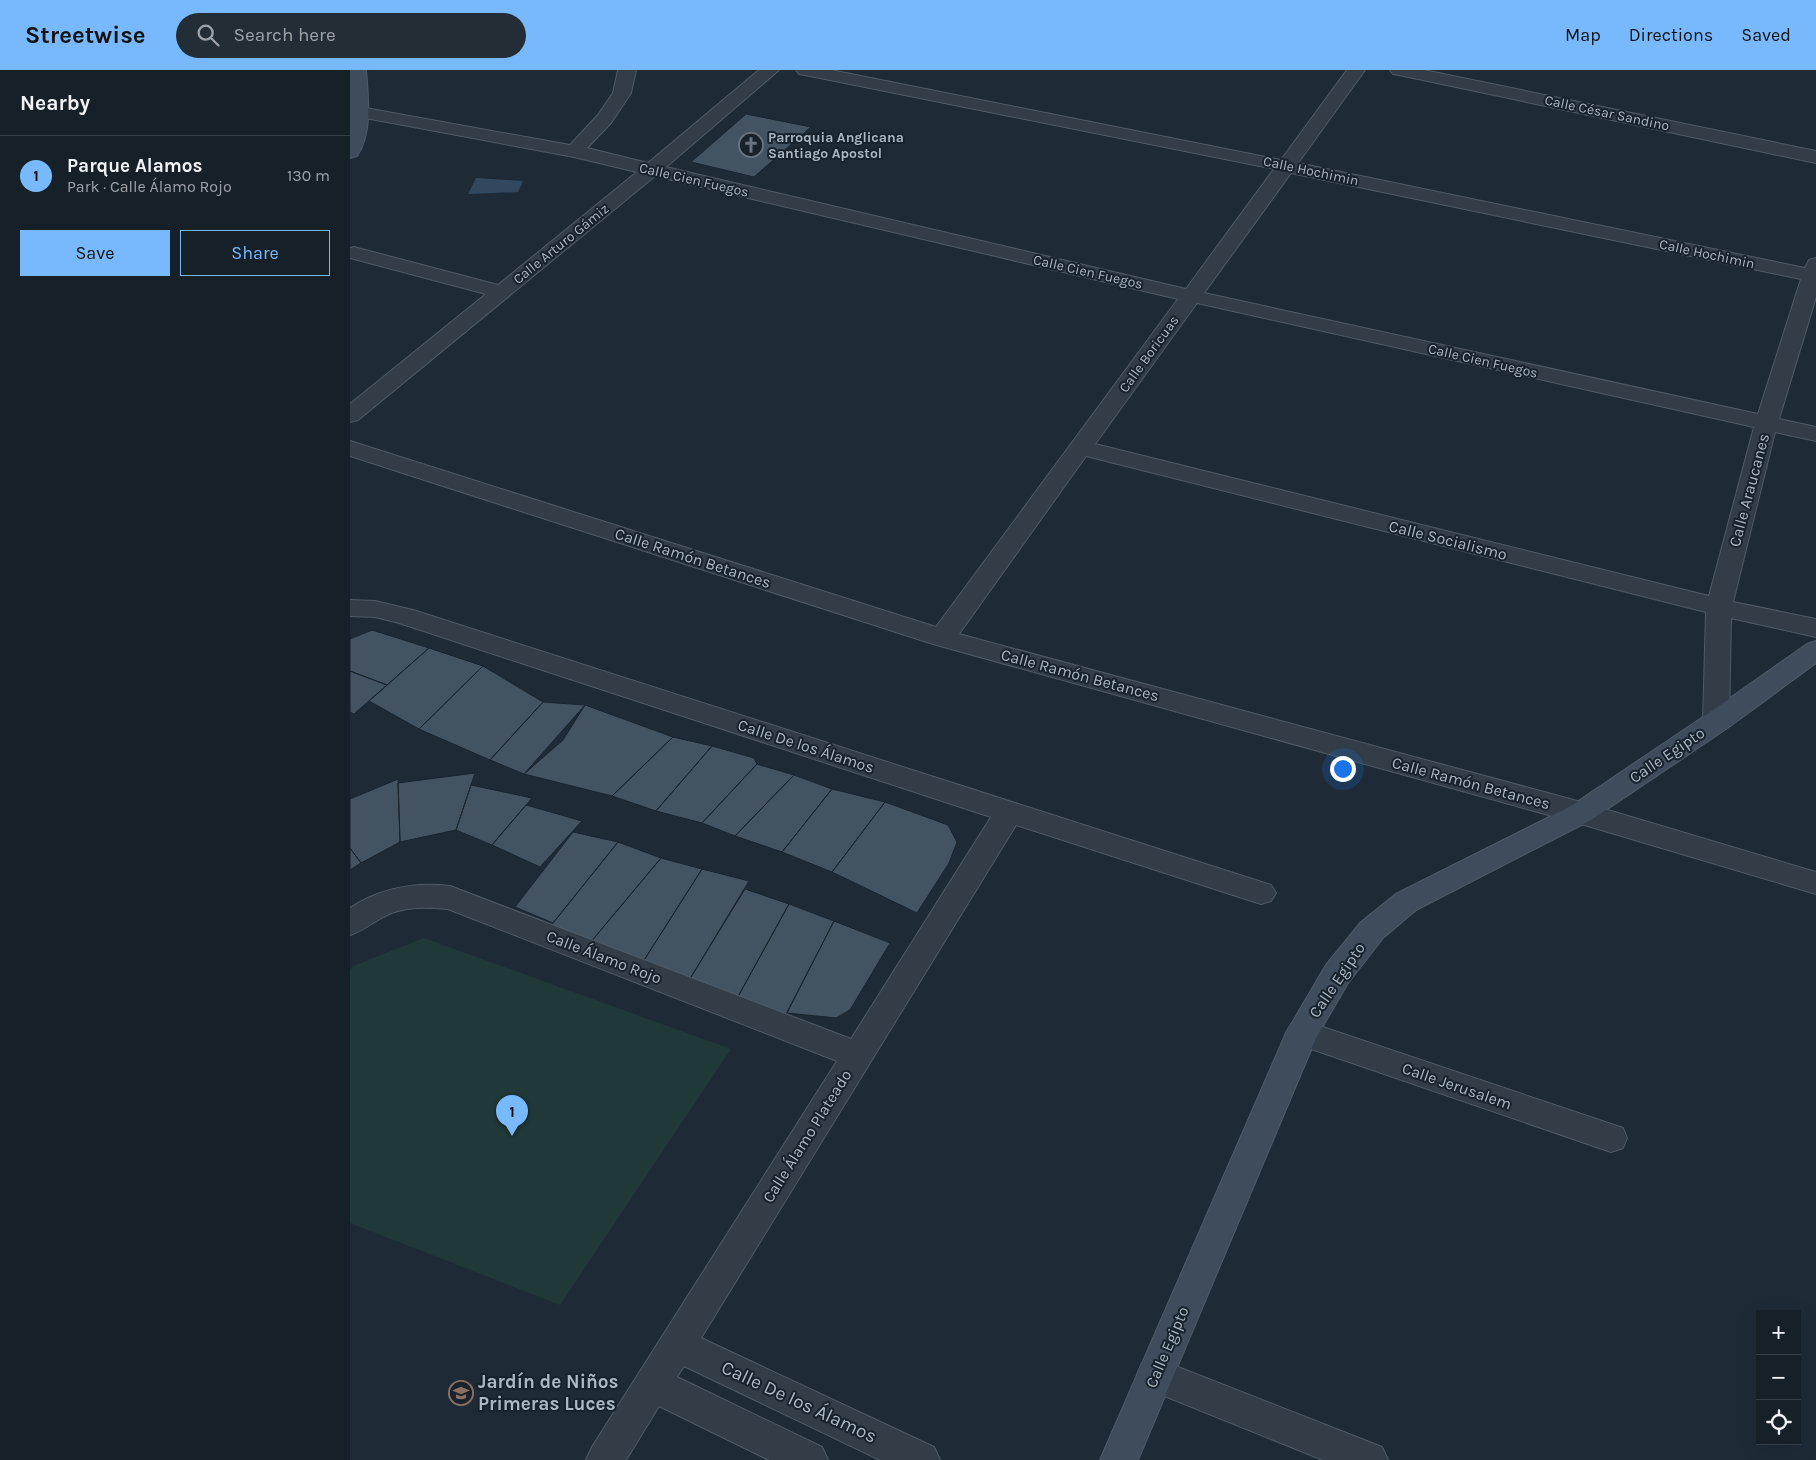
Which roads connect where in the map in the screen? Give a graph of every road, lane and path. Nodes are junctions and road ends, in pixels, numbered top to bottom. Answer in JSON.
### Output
{"nodes":[{"id":1,"x":358,"y":70,"type":"edge"},
{"id":2,"x":628,"y":70,"type":"edge"},
{"id":3,"x":770,"y":70,"type":"edge"},
{"id":4,"x":805,"y":70,"type":"edge"},
{"id":5,"x":1356,"y":70,"type":"edge"},
{"id":6,"x":1399,"y":70,"type":"edge"},
{"id":7,"x":360,"y":112,"type":"junction"},
{"id":8,"x":574,"y":151,"type":"junction"},
{"id":9,"x":350,"y":152,"type":"edge"},
{"id":10,"x":1816,"y":157,"type":"edge"},
{"id":11,"x":1285,"y":166,"type":"junction"},
{"id":12,"x":651,"y":170,"type":"junction"},
{"id":13,"x":354,"y":253,"type":"dead end"},
{"id":14,"x":1815,"y":272,"type":"edge"},
{"id":15,"x":502,"y":292,"type":"junction"},
{"id":16,"x":1191,"y":296,"type":"junction"},
{"id":17,"x":350,"y":415,"type":"edge"},
{"id":18,"x":1766,"y":424,"type":"junction"},
{"id":19,"x":1816,"y":434,"type":"edge"},
{"id":20,"x":350,"y":448,"type":"edge"},
{"id":21,"x":1080,"y":448,"type":"junction"},
{"id":22,"x":1719,"y":607,"type":"junction"},
{"id":23,"x":350,"y":608,"type":"edge"},
{"id":24,"x":1816,"y":628,"type":"edge"},
{"id":25,"x":942,"y":638,"type":"junction"},
{"id":26,"x":1816,"y":650,"type":"edge"},
{"id":27,"x":1716,"y":722,"type":"junction"},
{"id":28,"x":1010,"y":812,"type":"junction"},
{"id":29,"x":1582,"y":813,"type":"junction"},
{"id":30,"x":1816,"y":884,"type":"edge"},
{"id":31,"x":1261,"y":893,"type":"dead end"},
{"id":32,"x":350,"y":923,"type":"edge"},
{"id":33,"x":1302,"y":1033,"type":"junction"},
{"id":34,"x":858,"y":1055,"type":"junction"},
{"id":35,"x":1611,"y":1138,"type":"dead end"},
{"id":36,"x":677,"y":1345,"type":"junction"},
{"id":37,"x":1155,"y":1375,"type":"junction"},
{"id":38,"x":652,"y":1384,"type":"junction"},
{"id":39,"x":605,"y":1460,"type":"edge"},
{"id":40,"x":810,"y":1460,"type":"edge"},
{"id":41,"x":921,"y":1460,"type":"edge"},
{"id":42,"x":1119,"y":1460,"type":"edge"},
{"id":43,"x":1369,"y":1460,"type":"edge"}],
"edges":[{"from":1,"to":7,"type":"main road"},
{"from":2,"to":8,"type":"street"},
{"from":3,"to":12,"type":"street","name":"Calle Arturo Gámiz"},
{"from":4,"to":11,"type":"street","name":"Calle Hochimin"},
{"from":5,"to":11,"type":"street","name":"Calle Boricuas"},
{"from":6,"to":10,"type":"street","name":"Calle César Sandino"},
{"from":7,"to":8,"type":"street","name":"Calle Cien Fuegos"},
{"from":7,"to":9,"type":"main road"},
{"from":8,"to":12,"type":"street","name":"Calle Cien Fuegos"},
{"from":11,"to":14,"type":"street","name":"Calle Hochimin"},
{"from":11,"to":16,"type":"street","name":"Calle Boricuas"},
{"from":12,"to":15,"type":"street","name":"Calle Arturo Gámiz"},
{"from":12,"to":16,"type":"street","name":"Calle Cien Fuegos"},
{"from":13,"to":15,"type":"street"},
{"from":14,"to":18,"type":"street","name":"Calle Araucanes"},
{"from":15,"to":17,"type":"street","name":"Calle Arturo Gámiz"},
{"from":16,"to":18,"type":"street","name":"Calle Cien Fuegos"},
{"from":16,"to":21,"type":"street","name":"Calle Boricuas"},
{"from":18,"to":19,"type":"street","name":"Calle Cien Fuegos"},
{"from":18,"to":22,"type":"street","name":"Calle Araucanes"},
{"from":20,"to":25,"type":"street","name":"Calle Ramón Betances"},
{"from":21,"to":22,"type":"street","name":"Calle Socialismo"},
{"from":21,"to":25,"type":"street","name":"Calle Boricuas"},
{"from":22,"to":24,"type":"street","name":"Calle Socialismo"},
{"from":22,"to":27,"type":"street","name":"Calle Araucanes"},
{"from":23,"to":28,"type":"street","name":"Calle De los Álamos"},
{"from":25,"to":29,"type":"street","name":"Calle Ramón Betances"},
{"from":26,"to":27,"type":"main road","name":"Calle Egipto"},
{"from":27,"to":29,"type":"main road","name":"Calle Egipto"},
{"from":28,"to":31,"type":"street","name":"Calle De los Álamos"},
{"from":28,"to":34,"type":"street","name":"Calle Álamo Plateado"},
{"from":29,"to":30,"type":"street","name":"Calle Ramón Betances"},
{"from":29,"to":33,"type":"main road","name":"Calle Egipto"},
{"from":32,"to":34,"type":"street","name":"Calle Álamo Rojo"},
{"from":33,"to":35,"type":"street","name":"Calle Jerusalem"},
{"from":33,"to":37,"type":"main road","name":"Calle Egipto"},
{"from":34,"to":36,"type":"street","name":"Calle Álamo Plateado"},
{"from":36,"to":38,"type":"street","name":"Calle Álamo Plateado"},
{"from":36,"to":41,"type":"street","name":"Calle De los Álamos"},
{"from":37,"to":42,"type":"main road","name":"Calle Egipto"},
{"from":37,"to":43,"type":"street"},
{"from":38,"to":39,"type":"street","name":"Calle Álamo Plateado"},
{"from":38,"to":40,"type":"street"}]}
